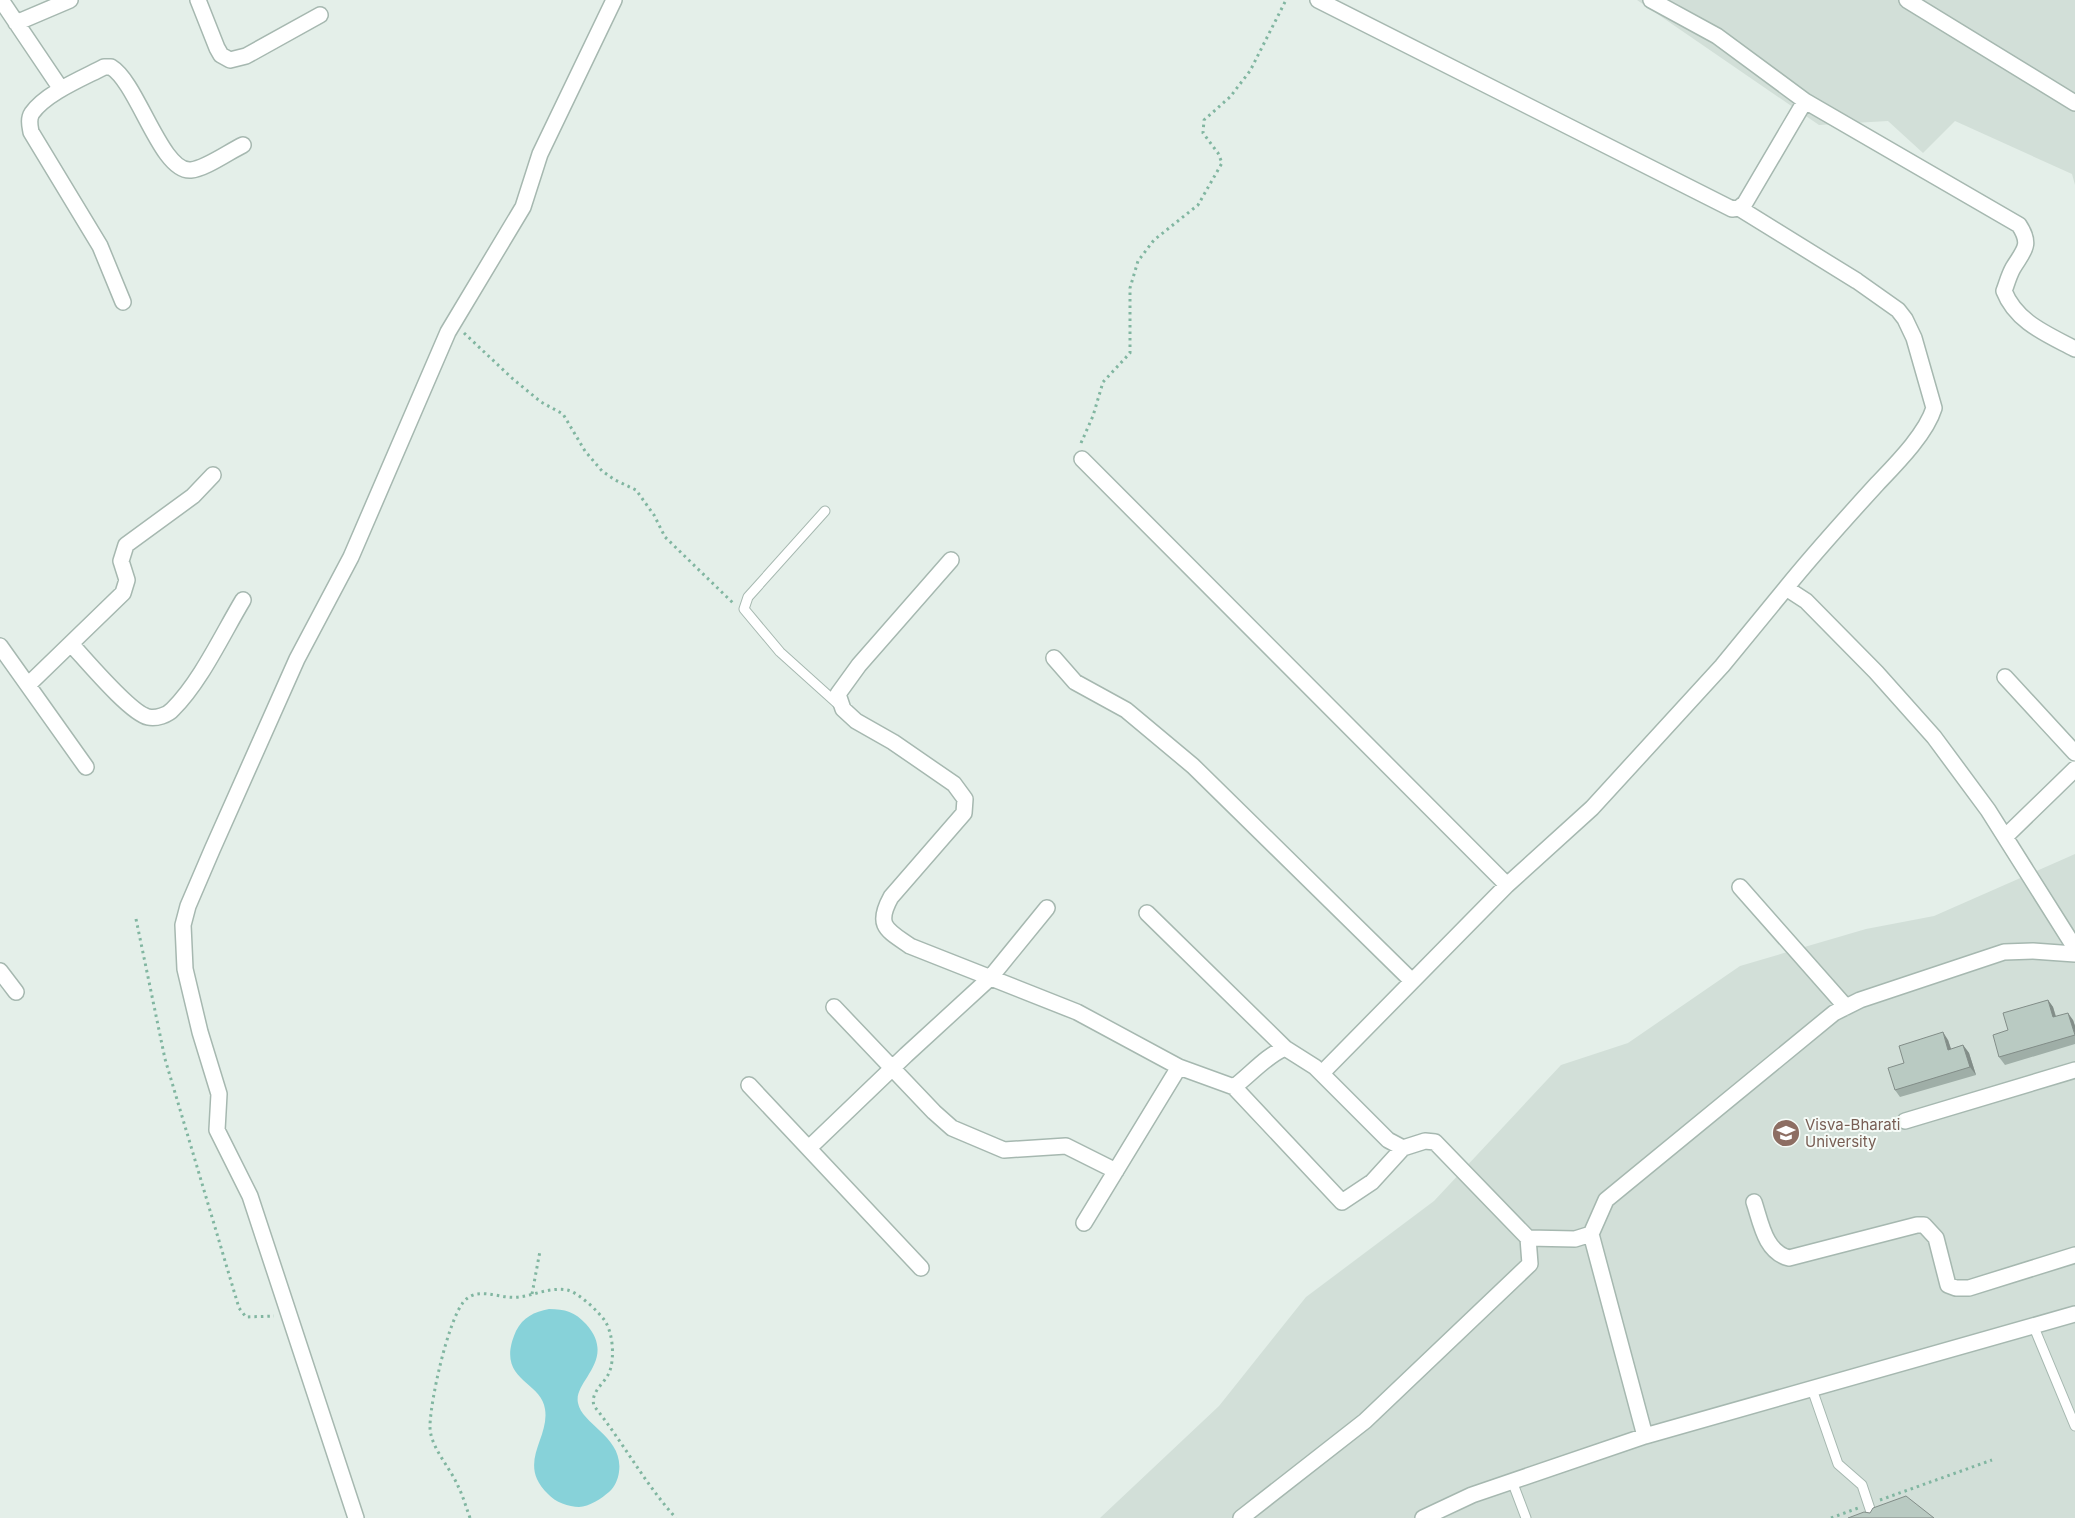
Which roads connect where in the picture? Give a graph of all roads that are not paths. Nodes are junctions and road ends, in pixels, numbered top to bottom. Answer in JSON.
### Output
{"nodes":[{"id":1,"x":1,"y":0,"type":"edge"},
{"id":2,"x":70,"y":0,"type":"edge"},
{"id":3,"x":198,"y":0,"type":"edge"},
{"id":4,"x":614,"y":0,"type":"edge"},
{"id":5,"x":1318,"y":0,"type":"edge"},
{"id":6,"x":1651,"y":0,"type":"edge"},
{"id":7,"x":1907,"y":0,"type":"edge"},
{"id":8,"x":320,"y":15,"type":"dead end"},
{"id":9,"x":16,"y":23,"type":"junction"},
{"id":10,"x":60,"y":89,"type":"junction"},
{"id":11,"x":1805,"y":101,"type":"junction"},
{"id":12,"x":2075,"y":103,"type":"edge"},
{"id":13,"x":243,"y":144,"type":"dead end"},
{"id":14,"x":1740,"y":208,"type":"junction"},
{"id":15,"x":123,"y":302,"type":"dead end"},
{"id":16,"x":2075,"y":349,"type":"edge"},
{"id":17,"x":1082,"y":460,"type":"road end"},
{"id":18,"x":213,"y":475,"type":"dead end"},
{"id":19,"x":825,"y":511,"type":"dead end"},
{"id":20,"x":951,"y":560,"type":"dead end"},
{"id":21,"x":1786,"y":588,"type":"junction"},
{"id":22,"x":243,"y":600,"type":"dead end"},
{"id":23,"x":70,"y":644,"type":"junction"},
{"id":24,"x":0,"y":646,"type":"edge"},
{"id":25,"x":1054,"y":658,"type":"dead end"},
{"id":26,"x":2005,"y":677,"type":"dead end"},
{"id":27,"x":28,"y":685,"type":"junction"},
{"id":28,"x":842,"y":709,"type":"junction"},
{"id":29,"x":2075,"y":753,"type":"edge"},
{"id":30,"x":86,"y":767,"type":"dead end"},
{"id":31,"x":2075,"y":769,"type":"edge"},
{"id":32,"x":2005,"y":837,"type":"junction"},
{"id":33,"x":1507,"y":885,"type":"junction"},
{"id":34,"x":1740,"y":887,"type":"dead end"},
{"id":35,"x":1047,"y":908,"type":"dead end"},
{"id":36,"x":1147,"y":913,"type":"dead end"},
{"id":37,"x":2075,"y":948,"type":"edge"},
{"id":38,"x":2075,"y":954,"type":"edge"},
{"id":39,"x":0,"y":971,"type":"edge"},
{"id":40,"x":990,"y":978,"type":"junction"},
{"id":41,"x":1412,"y":981,"type":"junction"},
{"id":42,"x":16,"y":992,"type":"dead end"},
{"id":43,"x":834,"y":1007,"type":"dead end"},
{"id":44,"x":1846,"y":1007,"type":"junction"},
{"id":45,"x":1285,"y":1048,"type":"junction"},
{"id":46,"x":1179,"y":1067,"type":"junction"},
{"id":47,"x":892,"y":1068,"type":"junction"},
{"id":48,"x":2075,"y":1070,"type":"edge"},
{"id":49,"x":1322,"y":1073,"type":"junction"},
{"id":50,"x":749,"y":1085,"type":"dead end"},
{"id":51,"x":1234,"y":1087,"type":"junction"},
{"id":52,"x":1905,"y":1121,"type":"dead end"},
{"id":53,"x":809,"y":1148,"type":"junction"},
{"id":54,"x":1403,"y":1148,"type":"junction"},
{"id":55,"x":1116,"y":1170,"type":"junction"},
{"id":56,"x":1754,"y":1202,"type":"dead end"},
{"id":57,"x":1084,"y":1223,"type":"dead end"},
{"id":58,"x":1591,"y":1234,"type":"junction"},
{"id":59,"x":1528,"y":1238,"type":"junction"},
{"id":60,"x":2075,"y":1255,"type":"edge"},
{"id":61,"x":921,"y":1268,"type":"dead end"},
{"id":62,"x":2075,"y":1314,"type":"edge"},
{"id":63,"x":2033,"y":1325,"type":"junction"},
{"id":64,"x":1812,"y":1389,"type":"junction"},
{"id":65,"x":2075,"y":1426,"type":"edge"},
{"id":66,"x":1645,"y":1436,"type":"junction"},
{"id":67,"x":1512,"y":1481,"type":"junction"},
{"id":68,"x":1869,"y":1508,"type":"road end"},
{"id":69,"x":356,"y":1518,"type":"edge"},
{"id":70,"x":1241,"y":1518,"type":"edge"},
{"id":71,"x":1423,"y":1518,"type":"edge"},
{"id":72,"x":1526,"y":1518,"type":"edge"}],
"edges":[{"from":1,"to":9,"type":"street"},
{"from":2,"to":9,"type":"street"},
{"from":3,"to":8,"type":"street"},
{"from":4,"to":69,"type":"street"},
{"from":5,"to":14,"type":"street"},
{"from":6,"to":11,"type":"street"},
{"from":7,"to":12,"type":"street"},
{"from":9,"to":10,"type":"street"},
{"from":10,"to":13,"type":"street"},
{"from":10,"to":15,"type":"street"},
{"from":11,"to":14,"type":"street"},
{"from":11,"to":16,"type":"street"},
{"from":14,"to":21,"type":"street"},
{"from":17,"to":33,"type":"street"},
{"from":18,"to":23,"type":"street"},
{"from":19,"to":28,"type":"lane"},
{"from":20,"to":28,"type":"street"},
{"from":21,"to":32,"type":"street"},
{"from":21,"to":33,"type":"street"},
{"from":22,"to":23,"type":"street"},
{"from":23,"to":27,"type":"street"},
{"from":24,"to":27,"type":"street"},
{"from":25,"to":41,"type":"street"},
{"from":26,"to":29,"type":"street"},
{"from":27,"to":30,"type":"street"},
{"from":28,"to":40,"type":"street"},
{"from":31,"to":32,"type":"street"},
{"from":32,"to":37,"type":"street"},
{"from":33,"to":41,"type":"street"},
{"from":34,"to":44,"type":"street"},
{"from":35,"to":40,"type":"street"},
{"from":36,"to":45,"type":"street"},
{"from":38,"to":44,"type":"street"},
{"from":39,"to":42,"type":"street"},
{"from":40,"to":46,"type":"street"},
{"from":40,"to":47,"type":"street"},
{"from":41,"to":49,"type":"street"},
{"from":43,"to":47,"type":"street"},
{"from":44,"to":58,"type":"street"},
{"from":45,"to":49,"type":"street"},
{"from":45,"to":51,"type":"street"},
{"from":46,"to":51,"type":"street"},
{"from":46,"to":55,"type":"street"},
{"from":47,"to":53,"type":"street"},
{"from":47,"to":55,"type":"street"},
{"from":48,"to":52,"type":"street"},
{"from":49,"to":54,"type":"street"},
{"from":50,"to":53,"type":"street"},
{"from":51,"to":54,"type":"street"},
{"from":53,"to":61,"type":"street"},
{"from":54,"to":59,"type":"street"},
{"from":55,"to":57,"type":"street"},
{"from":56,"to":60,"type":"street"},
{"from":58,"to":59,"type":"street"},
{"from":58,"to":66,"type":"street"},
{"from":59,"to":70,"type":"street"},
{"from":62,"to":63,"type":"street"},
{"from":63,"to":64,"type":"street"},
{"from":63,"to":65,"type":"lane"},
{"from":64,"to":66,"type":"street"},
{"from":64,"to":68,"type":"lane"},
{"from":66,"to":67,"type":"street"},
{"from":67,"to":71,"type":"street"},
{"from":67,"to":72,"type":"lane"}]}
